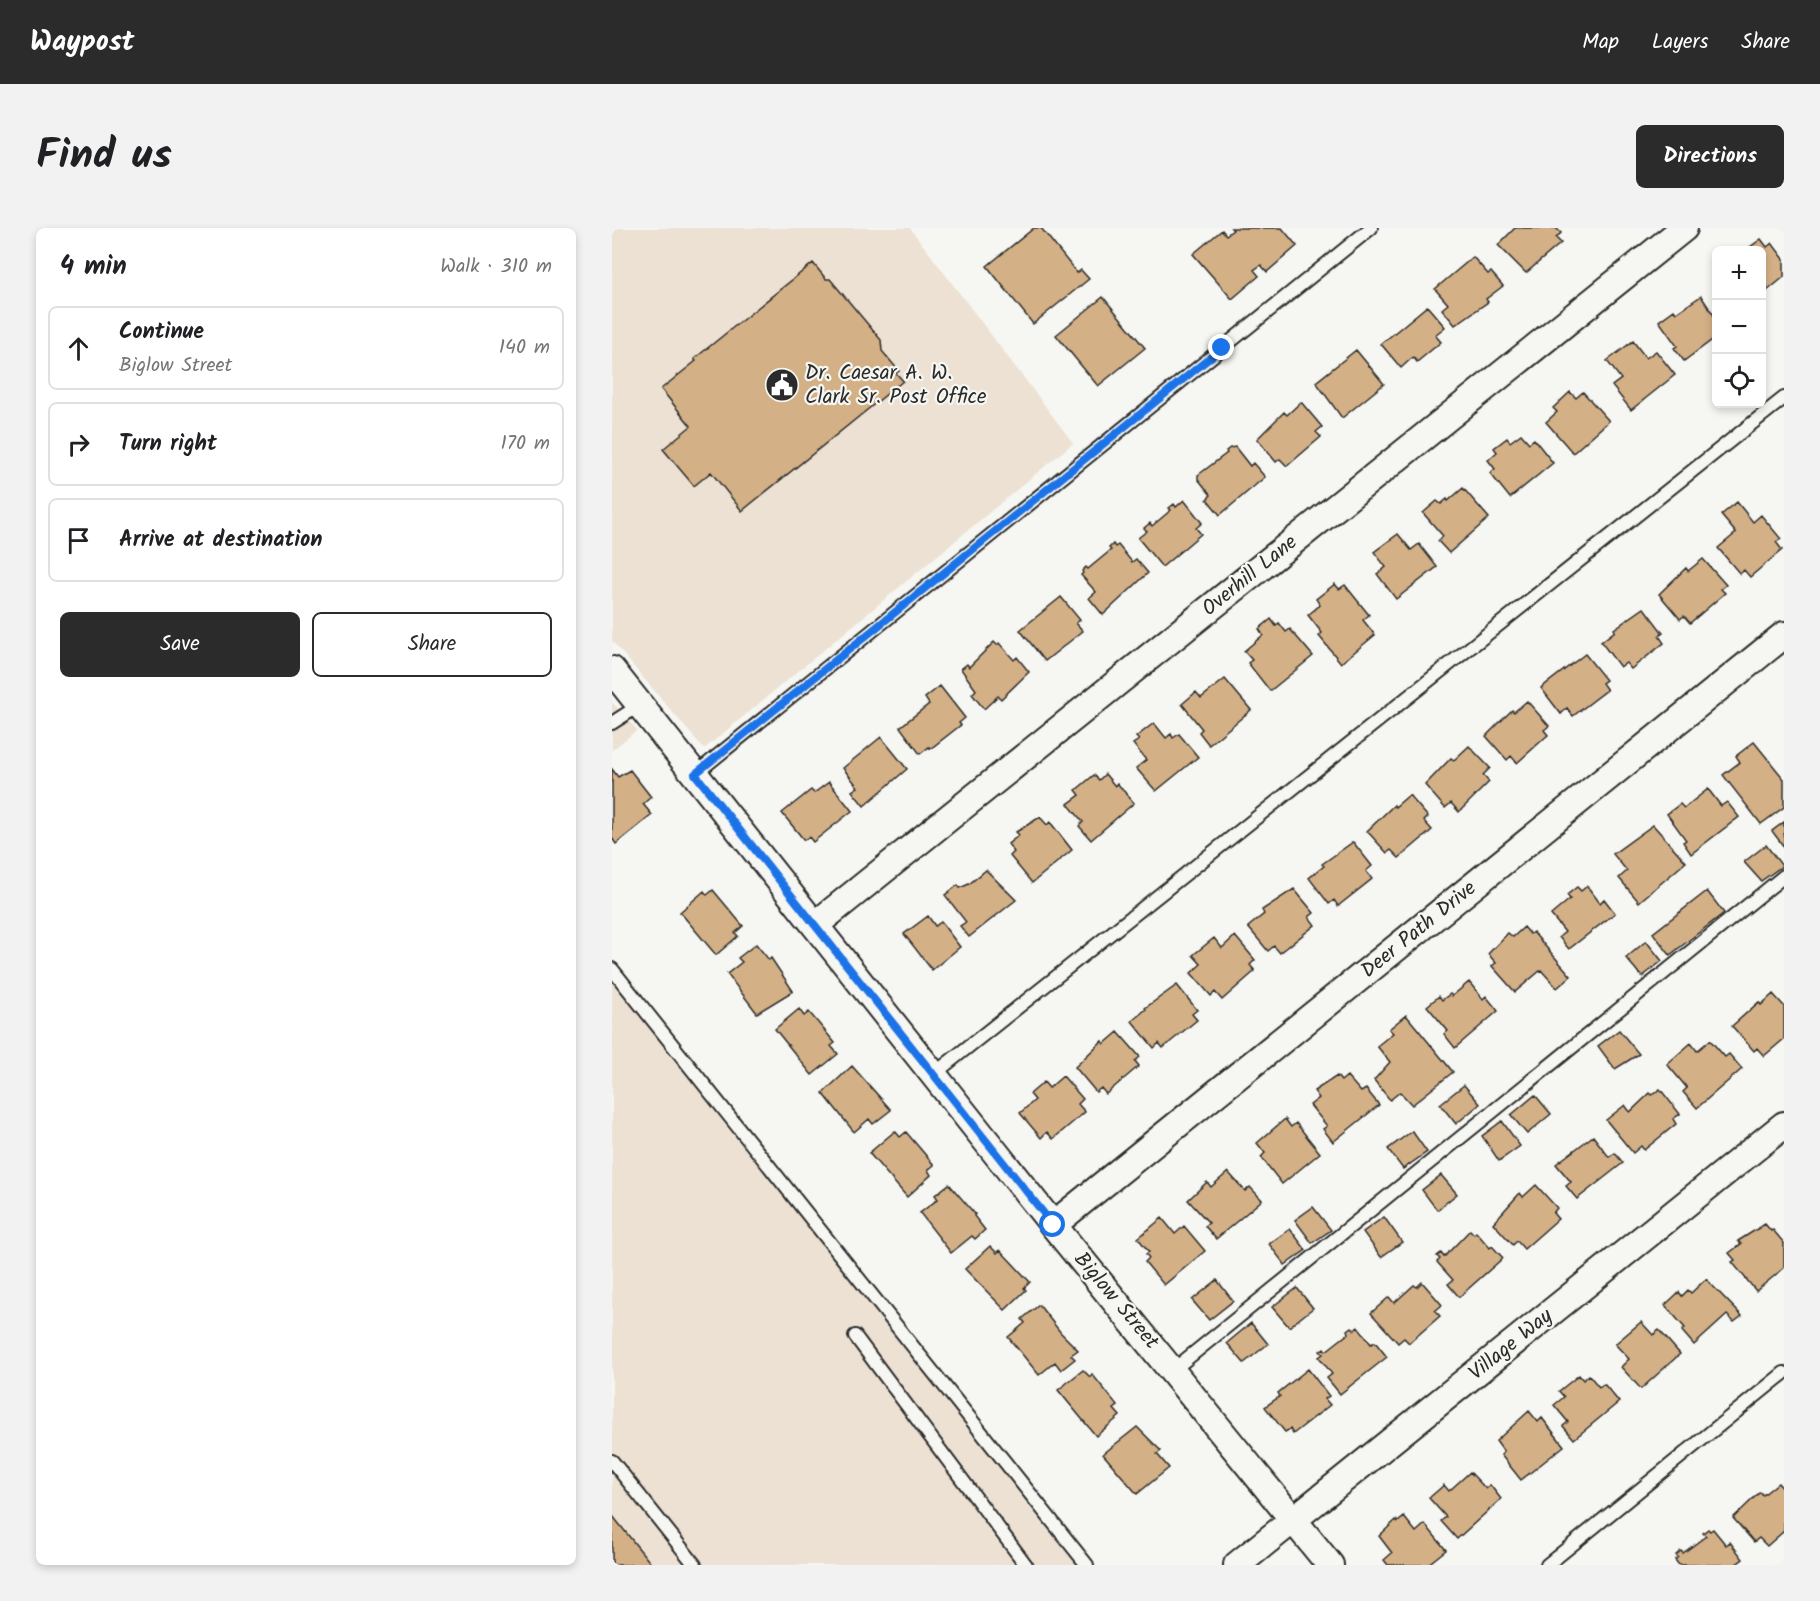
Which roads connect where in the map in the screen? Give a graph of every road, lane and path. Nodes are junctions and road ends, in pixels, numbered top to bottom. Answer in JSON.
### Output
{"nodes":[{"id":1,"x":1371,"y":228,"type":"edge"},
{"id":2,"x":1684,"y":228,"type":"edge"},
{"id":3,"x":1784,"y":398,"type":"edge"},
{"id":4,"x":1784,"y":635,"type":"edge"},
{"id":5,"x":612,"y":669,"type":"edge"},
{"id":6,"x":640,"y":705,"type":"junction"},
{"id":7,"x":612,"y":723,"type":"edge"},
{"id":8,"x":695,"y":774,"type":"junction"},
{"id":9,"x":1784,"y":876,"type":"edge"},
{"id":10,"x":815,"y":925,"type":"junction"},
{"id":11,"x":612,"y":969,"type":"edge"},
{"id":12,"x":934,"y":1074,"type":"junction"},
{"id":13,"x":1784,"y":1125,"type":"edge"},
{"id":14,"x":1053,"y":1225,"type":"junction"},
{"id":15,"x":855,"y":1336,"type":"dead end"},
{"id":16,"x":1173,"y":1370,"type":"junction"},
{"id":17,"x":1784,"y":1373,"type":"edge"},
{"id":18,"x":612,"y":1461,"type":"edge"},
{"id":19,"x":1294,"y":1520,"type":"junction"},
{"id":20,"x":695,"y":1565,"type":"edge"},
{"id":21,"x":1026,"y":1565,"type":"edge"},
{"id":22,"x":1087,"y":1565,"type":"edge"},
{"id":23,"x":1236,"y":1565,"type":"edge"},
{"id":24,"x":1330,"y":1565,"type":"edge"},
{"id":25,"x":1547,"y":1565,"type":"edge"}],
"edges":[{"from":1,"to":8,"type":"lane"},
{"from":2,"to":10,"type":"street","name":"Overhill Lane"},
{"from":3,"to":12,"type":"lane"},
{"from":4,"to":14,"type":"street","name":"Deer Path Drive"},
{"from":5,"to":6,"type":"street","name":"Biglow Street"},
{"from":6,"to":7,"type":"lane"},
{"from":6,"to":8,"type":"street","name":"Biglow Street"},
{"from":8,"to":10,"type":"street","name":"Biglow Street"},
{"from":9,"to":16,"type":"lane"},
{"from":10,"to":12,"type":"street","name":"Biglow Street"},
{"from":11,"to":22,"type":"lane"},
{"from":12,"to":14,"type":"street","name":"Biglow Street"},
{"from":13,"to":19,"type":"street","name":"Village Way"},
{"from":14,"to":16,"type":"street","name":"Biglow Street"},
{"from":15,"to":21,"type":"lane"},
{"from":16,"to":19,"type":"street","name":"Biglow Street"},
{"from":17,"to":25,"type":"lane"},
{"from":18,"to":20,"type":"lane"},
{"from":19,"to":23,"type":"street","name":"Village Way"},
{"from":19,"to":24,"type":"street","name":"Biglow Street"}]}
